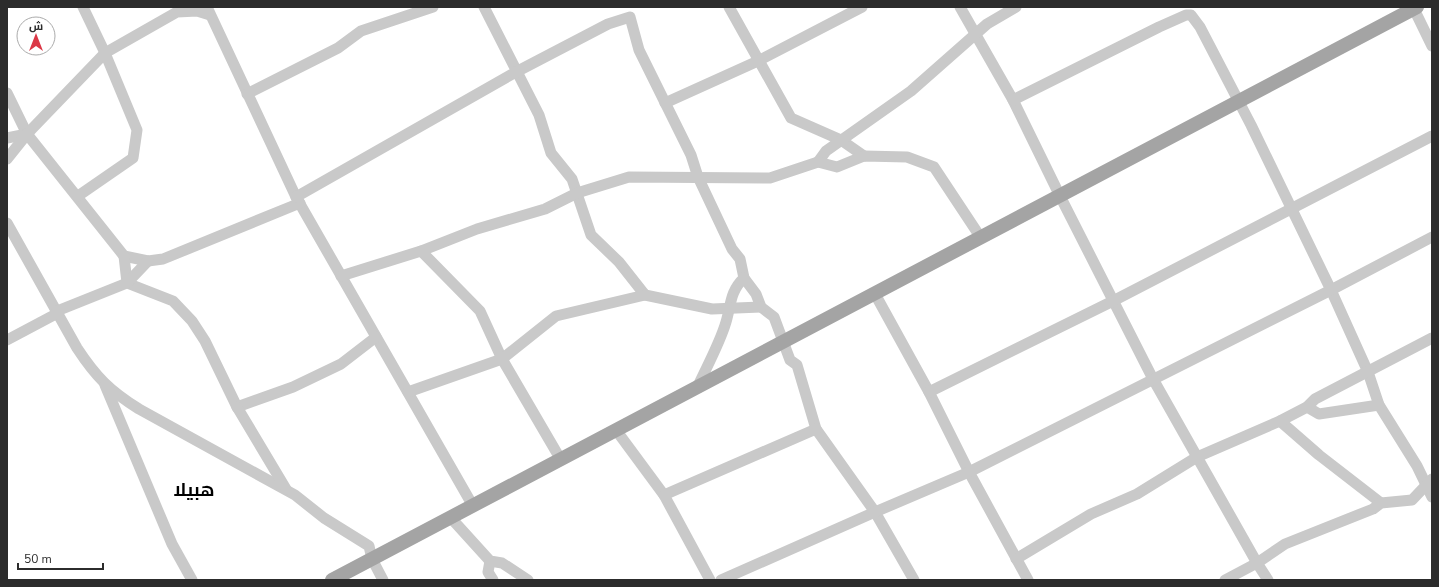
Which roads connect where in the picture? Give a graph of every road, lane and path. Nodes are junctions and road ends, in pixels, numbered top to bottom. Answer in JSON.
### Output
{"nodes":[{"id":1,"x":82,"y":7,"type":"edge"},
{"id":2,"x":433,"y":7,"type":"edge"},
{"id":3,"x":484,"y":7,"type":"edge"},
{"id":4,"x":729,"y":7,"type":"edge"},
{"id":5,"x":862,"y":7,"type":"edge"},
{"id":6,"x":960,"y":7,"type":"edge"},
{"id":7,"x":1016,"y":7,"type":"edge"},
{"id":8,"x":1415,"y":8,"type":"edge"},
{"id":9,"x":208,"y":11,"type":"edge"},
{"id":10,"x":975,"y":35,"type":"junction"},
{"id":11,"x":1432,"y":46,"type":"edge"},
{"id":12,"x":105,"y":53,"type":"junction"},
{"id":13,"x":758,"y":61,"type":"junction"},
{"id":14,"x":516,"y":72,"type":"junction"},
{"id":15,"x":7,"y":93,"type":"edge"},
{"id":16,"x":248,"y":94,"type":"junction"},
{"id":17,"x":1013,"y":100,"type":"junction"},
{"id":18,"x":1238,"y":101,"type":"junction"},
{"id":19,"x":665,"y":103,"type":"junction"},
{"id":20,"x":27,"y":134,"type":"junction"},
{"id":21,"x":1432,"y":136,"type":"edge"},
{"id":22,"x":7,"y":138,"type":"edge"},
{"id":23,"x":841,"y":140,"type":"junction"},
{"id":24,"x":864,"y":156,"type":"junction"},
{"id":25,"x":7,"y":159,"type":"edge"},
{"id":26,"x":818,"y":162,"type":"junction"},
{"id":27,"x":698,"y":177,"type":"junction"},
{"id":28,"x":577,"y":193,"type":"junction"},
{"id":29,"x":78,"y":196,"type":"junction"},
{"id":30,"x":1060,"y":196,"type":"junction"},
{"id":31,"x":298,"y":200,"type":"junction"},
{"id":32,"x":1292,"y":207,"type":"junction"},
{"id":33,"x":7,"y":223,"type":"edge"},
{"id":34,"x":1432,"y":237,"type":"edge"},
{"id":35,"x":980,"y":238,"type":"junction"},
{"id":36,"x":421,"y":251,"type":"junction"},
{"id":37,"x":124,"y":256,"type":"junction"},
{"id":38,"x":148,"y":261,"type":"junction"},
{"id":39,"x":341,"y":276,"type":"junction"},
{"id":40,"x":744,"y":278,"type":"junction"},
{"id":41,"x":127,"y":283,"type":"junction"},
{"id":42,"x":1332,"y":290,"type":"junction"},
{"id":43,"x":875,"y":294,"type":"junction"},
{"id":44,"x":645,"y":295,"type":"junction"},
{"id":45,"x":1113,"y":300,"type":"junction"},
{"id":46,"x":761,"y":307,"type":"junction"},
{"id":47,"x":728,"y":309,"type":"junction"},
{"id":48,"x":57,"y":312,"type":"junction"},
{"id":49,"x":376,"y":337,"type":"junction"},
{"id":50,"x":1432,"y":338,"type":"edge"},
{"id":51,"x":7,"y":340,"type":"edge"},
{"id":52,"x":783,"y":342,"type":"junction"},
{"id":53,"x":502,"y":359,"type":"junction"},
{"id":54,"x":1368,"y":372,"type":"junction"},
{"id":55,"x":1153,"y":379,"type":"junction"},
{"id":56,"x":104,"y":383,"type":"junction"},
{"id":57,"x":697,"y":388,"type":"junction"},
{"id":58,"x":408,"y":392,"type":"junction"},
{"id":59,"x":929,"y":392,"type":"junction"},
{"id":60,"x":1379,"y":405,"type":"junction"},
{"id":61,"x":237,"y":407,"type":"junction"},
{"id":62,"x":1308,"y":407,"type":"junction"},
{"id":63,"x":1280,"y":421,"type":"junction"},
{"id":64,"x":816,"y":429,"type":"junction"},
{"id":65,"x":616,"y":430,"type":"junction"},
{"id":66,"x":1197,"y":457,"type":"junction"},
{"id":67,"x":561,"y":460,"type":"junction"},
{"id":68,"x":969,"y":472,"type":"junction"},
{"id":69,"x":1429,"y":482,"type":"edge"},
{"id":70,"x":286,"y":490,"type":"junction"},
{"id":71,"x":664,"y":495,"type":"junction"},
{"id":72,"x":1432,"y":497,"type":"edge"},
{"id":73,"x":1382,"y":503,"type":"junction"},
{"id":74,"x":473,"y":506,"type":"junction"},
{"id":75,"x":874,"y":512,"type":"junction"},
{"id":76,"x":451,"y":518,"type":"junction"},
{"id":77,"x":372,"y":559,"type":"junction"},
{"id":78,"x":1016,"y":559,"type":"junction"},
{"id":79,"x":490,"y":561,"type":"junction"},
{"id":80,"x":1257,"y":563,"type":"junction"},
{"id":81,"x":192,"y":580,"type":"edge"},
{"id":82,"x":332,"y":580,"type":"edge"},
{"id":83,"x":383,"y":580,"type":"edge"},
{"id":84,"x":493,"y":580,"type":"edge"},
{"id":85,"x":528,"y":580,"type":"edge"},
{"id":86,"x":710,"y":580,"type":"edge"},
{"id":87,"x":721,"y":580,"type":"edge"},
{"id":88,"x":914,"y":580,"type":"edge"},
{"id":89,"x":1028,"y":580,"type":"edge"},
{"id":90,"x":1225,"y":580,"type":"edge"},
{"id":91,"x":1268,"y":580,"type":"edge"}],
"edges":[{"from":1,"to":12,"type":"street"},
{"from":2,"to":16,"type":"street"},
{"from":3,"to":14,"type":"street"},
{"from":4,"to":13,"type":"street"},
{"from":5,"to":13,"type":"street"},
{"from":6,"to":10,"type":"street"},
{"from":7,"to":10,"type":"street"},
{"from":8,"to":11,"type":"street"},
{"from":8,"to":18,"type":"main road"},
{"from":9,"to":12,"type":"street"},
{"from":9,"to":16,"type":"street"},
{"from":10,"to":17,"type":"street"},
{"from":10,"to":23,"type":"street"},
{"from":12,"to":20,"type":"street"},
{"from":12,"to":29,"type":"street"},
{"from":13,"to":19,"type":"street"},
{"from":13,"to":23,"type":"street"},
{"from":14,"to":19,"type":"street"},
{"from":14,"to":28,"type":"street"},
{"from":14,"to":31,"type":"street"},
{"from":15,"to":20,"type":"street"},
{"from":16,"to":31,"type":"street"},
{"from":17,"to":18,"type":"street"},
{"from":17,"to":30,"type":"street"},
{"from":18,"to":30,"type":"main road"},
{"from":18,"to":32,"type":"street"},
{"from":19,"to":27,"type":"street"},
{"from":20,"to":22,"type":"street"},
{"from":20,"to":25,"type":"street"},
{"from":20,"to":29,"type":"street"},
{"from":21,"to":32,"type":"street"},
{"from":23,"to":24,"type":"street"},
{"from":23,"to":26,"type":"street"},
{"from":24,"to":26,"type":"street"},
{"from":24,"to":35,"type":"street"},
{"from":26,"to":27,"type":"street"},
{"from":27,"to":28,"type":"street"},
{"from":27,"to":40,"type":"street"},
{"from":28,"to":36,"type":"street"},
{"from":28,"to":44,"type":"street"},
{"from":29,"to":37,"type":"street"},
{"from":30,"to":35,"type":"main road"},
{"from":30,"to":45,"type":"street"},
{"from":31,"to":38,"type":"street"},
{"from":31,"to":39,"type":"street"},
{"from":32,"to":42,"type":"street"},
{"from":32,"to":45,"type":"street"},
{"from":33,"to":48,"type":"street"},
{"from":34,"to":42,"type":"street"},
{"from":35,"to":43,"type":"main road"},
{"from":36,"to":39,"type":"street"},
{"from":36,"to":53,"type":"street"},
{"from":37,"to":38,"type":"street"},
{"from":37,"to":41,"type":"street"},
{"from":38,"to":41,"type":"street"},
{"from":39,"to":49,"type":"street"},
{"from":40,"to":46,"type":"street"},
{"from":40,"to":47,"type":"street"},
{"from":41,"to":48,"type":"street"},
{"from":41,"to":61,"type":"street"},
{"from":42,"to":54,"type":"street"},
{"from":42,"to":55,"type":"street"},
{"from":43,"to":52,"type":"main road"},
{"from":43,"to":59,"type":"street"},
{"from":44,"to":47,"type":"street"},
{"from":44,"to":53,"type":"street"},
{"from":45,"to":55,"type":"street"},
{"from":45,"to":59,"type":"street"},
{"from":46,"to":47,"type":"street"},
{"from":46,"to":52,"type":"street"},
{"from":47,"to":57,"type":"street"},
{"from":48,"to":51,"type":"street"},
{"from":48,"to":56,"type":"street"},
{"from":49,"to":58,"type":"street"},
{"from":49,"to":61,"type":"street"},
{"from":50,"to":54,"type":"street"},
{"from":52,"to":57,"type":"main road"},
{"from":52,"to":64,"type":"street"},
{"from":53,"to":58,"type":"street"},
{"from":53,"to":67,"type":"street"},
{"from":54,"to":60,"type":"street"},
{"from":54,"to":62,"type":"street"},
{"from":55,"to":66,"type":"street"},
{"from":55,"to":68,"type":"street"},
{"from":56,"to":70,"type":"street"},
{"from":56,"to":81,"type":"street"},
{"from":57,"to":65,"type":"main road"},
{"from":58,"to":74,"type":"street"},
{"from":59,"to":68,"type":"street"},
{"from":60,"to":62,"type":"street"},
{"from":60,"to":69,"type":"street"},
{"from":61,"to":70,"type":"street"},
{"from":62,"to":63,"type":"street"},
{"from":63,"to":66,"type":"street"},
{"from":63,"to":73,"type":"street"},
{"from":64,"to":71,"type":"street"},
{"from":64,"to":75,"type":"street"},
{"from":65,"to":67,"type":"main road"},
{"from":65,"to":71,"type":"street"},
{"from":66,"to":78,"type":"street"},
{"from":66,"to":80,"type":"street"},
{"from":67,"to":74,"type":"main road"},
{"from":68,"to":75,"type":"street"},
{"from":68,"to":78,"type":"street"},
{"from":69,"to":72,"type":"street"},
{"from":69,"to":73,"type":"street"},
{"from":70,"to":77,"type":"street"},
{"from":71,"to":86,"type":"street"},
{"from":73,"to":80,"type":"street"},
{"from":74,"to":76,"type":"main road"},
{"from":75,"to":87,"type":"street"},
{"from":75,"to":88,"type":"street"},
{"from":76,"to":77,"type":"main road"},
{"from":76,"to":79,"type":"street"},
{"from":77,"to":82,"type":"main road"},
{"from":77,"to":83,"type":"street"},
{"from":78,"to":89,"type":"street"},
{"from":79,"to":84,"type":"street"},
{"from":79,"to":85,"type":"street"},
{"from":80,"to":90,"type":"street"},
{"from":80,"to":91,"type":"street"}]}
